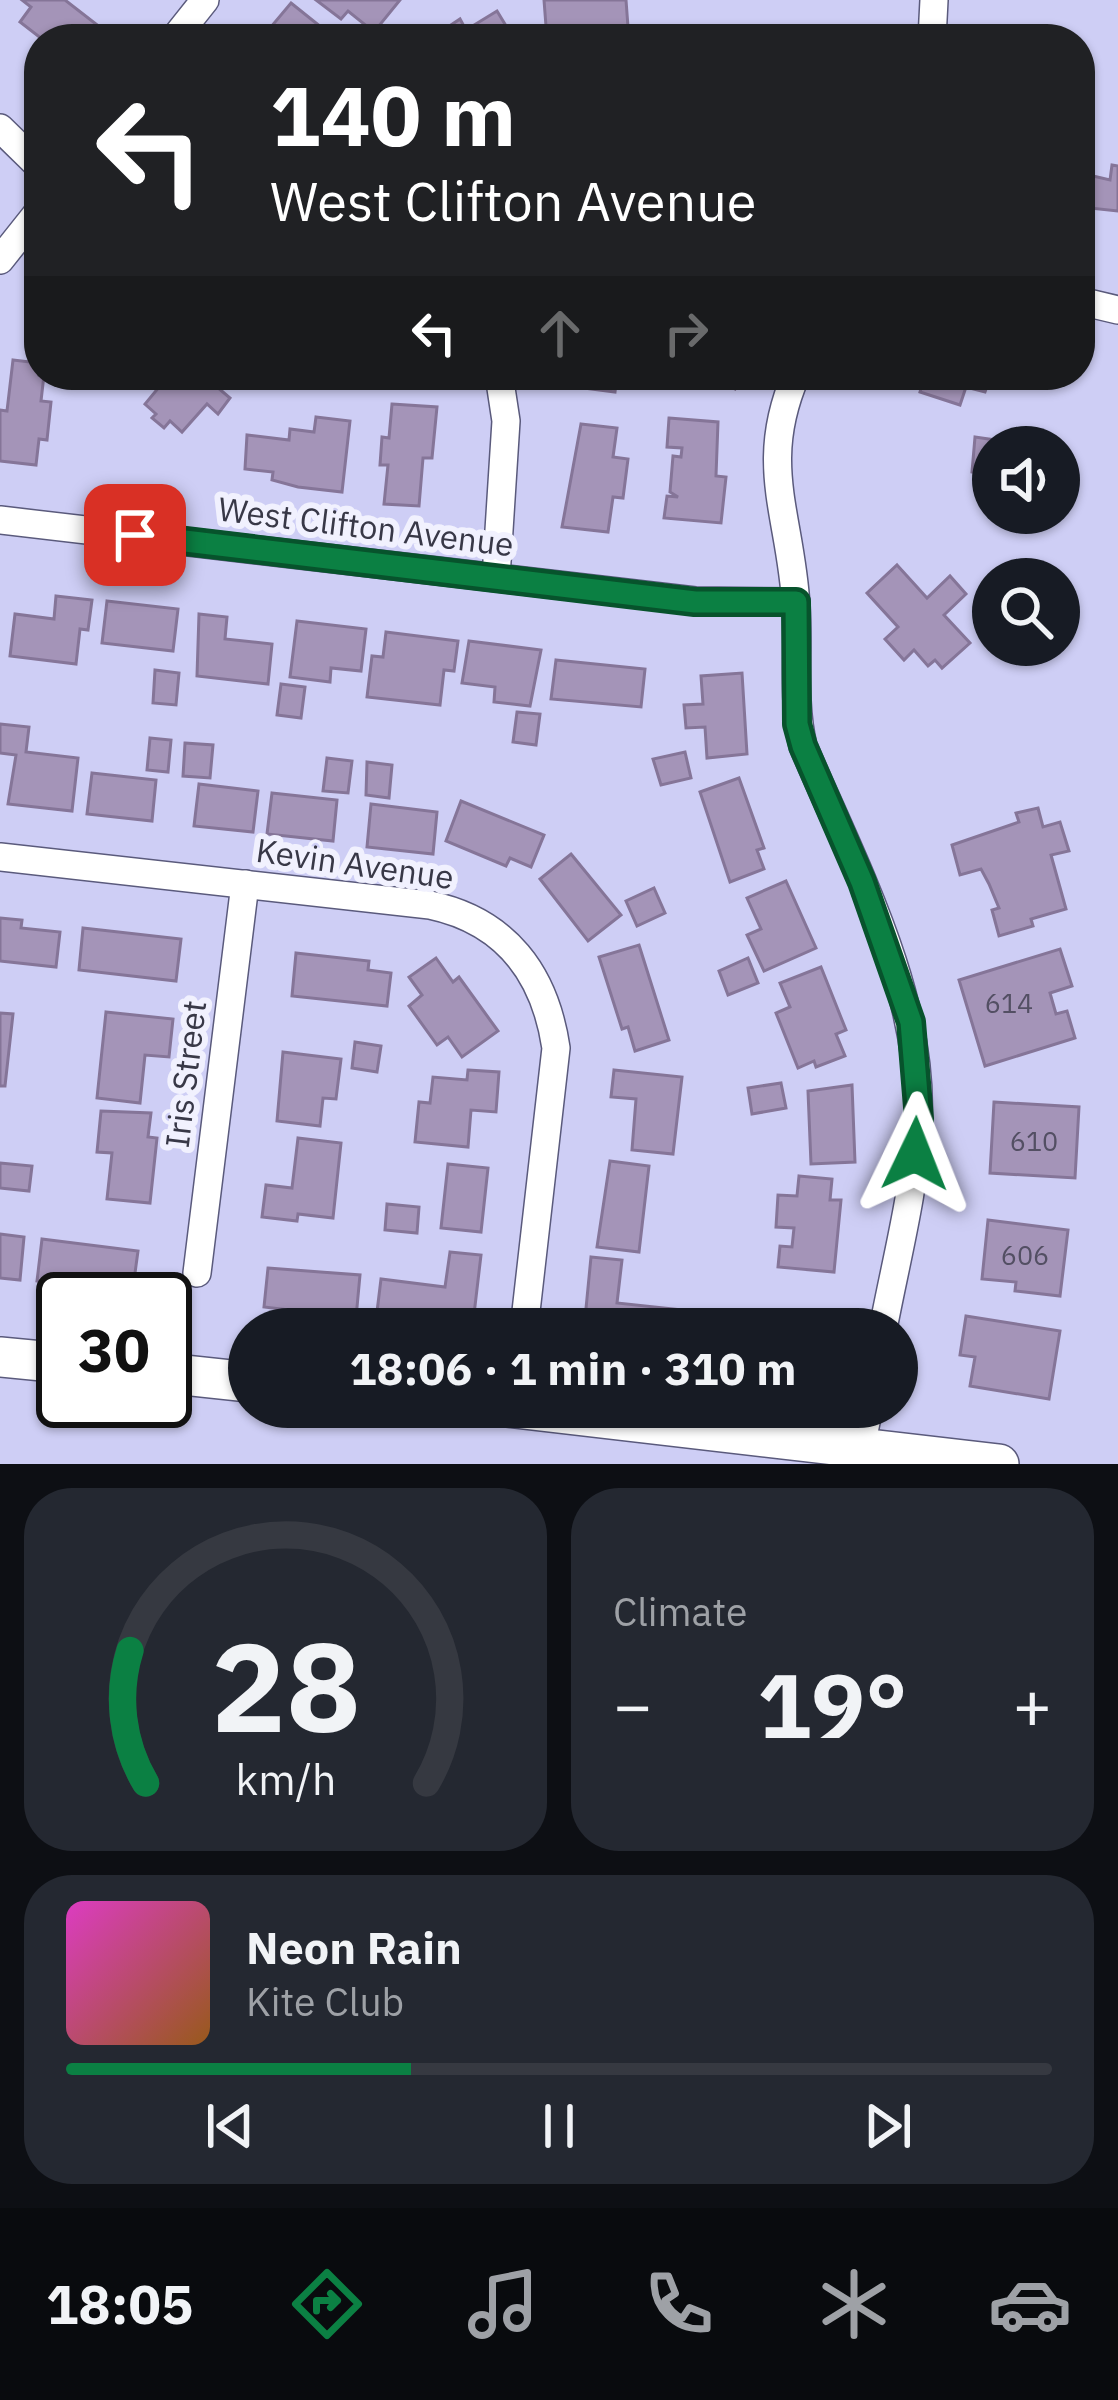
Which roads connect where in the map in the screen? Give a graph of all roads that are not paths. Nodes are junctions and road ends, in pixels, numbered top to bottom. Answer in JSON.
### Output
{"nodes":[{"id":1,"x":205,"y":0,"type":"edge"},
{"id":2,"x":186,"y":24,"type":"edge"},
{"id":3,"x":0,"y":128,"type":"edge"},
{"id":4,"x":24,"y":151,"type":"edge"},
{"id":5,"x":24,"y":230,"type":"edge"},
{"id":6,"x":0,"y":260,"type":"edge"},
{"id":7,"x":501,"y":390,"type":"edge"},
{"id":8,"x":789,"y":390,"type":"edge"},
{"id":9,"x":0,"y":520,"type":"edge"},
{"id":10,"x":496,"y":577,"type":"junction"},
{"id":11,"x":796,"y":602,"type":"junction"},
{"id":12,"x":0,"y":857,"type":"edge"},
{"id":13,"x":244,"y":884,"type":"junction"},
{"id":14,"x":197,"y":1273,"type":"dead end"},
{"id":15,"x":526,"y":1308,"type":"edge"},
{"id":16,"x":887,"y":1308,"type":"edge"},
{"id":17,"x":0,"y":1357,"type":"edge"},
{"id":18,"x":36,"y":1360,"type":"edge"},
{"id":19,"x":192,"y":1376,"type":"edge"},
{"id":20,"x":228,"y":1380,"type":"edge"},
{"id":21,"x":663,"y":1428,"type":"edge"},
{"id":22,"x":860,"y":1456,"type":"edge"},
{"id":23,"x":1000,"y":1464,"type":"edge"}],
"edges":[{"from":1,"to":2,"type":"street"},
{"from":3,"to":4,"type":"street"},
{"from":5,"to":6,"type":"street"},
{"from":7,"to":10,"type":"street"},
{"from":8,"to":11,"type":"street"},
{"from":9,"to":10,"type":"street","name":"West Clifton Avenue"},
{"from":10,"to":11,"type":"street","name":"West Clifton Avenue"},
{"from":11,"to":16,"type":"street"},
{"from":12,"to":13,"type":"street","name":"Kevin Avenue"},
{"from":13,"to":14,"type":"street","name":"Iris Street"},
{"from":13,"to":15,"type":"street","name":"Kevin Avenue"},
{"from":17,"to":18,"type":"main road"},
{"from":19,"to":20,"type":"main road"},
{"from":21,"to":22,"type":"main road"},
{"from":22,"to":23,"type":"main road"}]}
